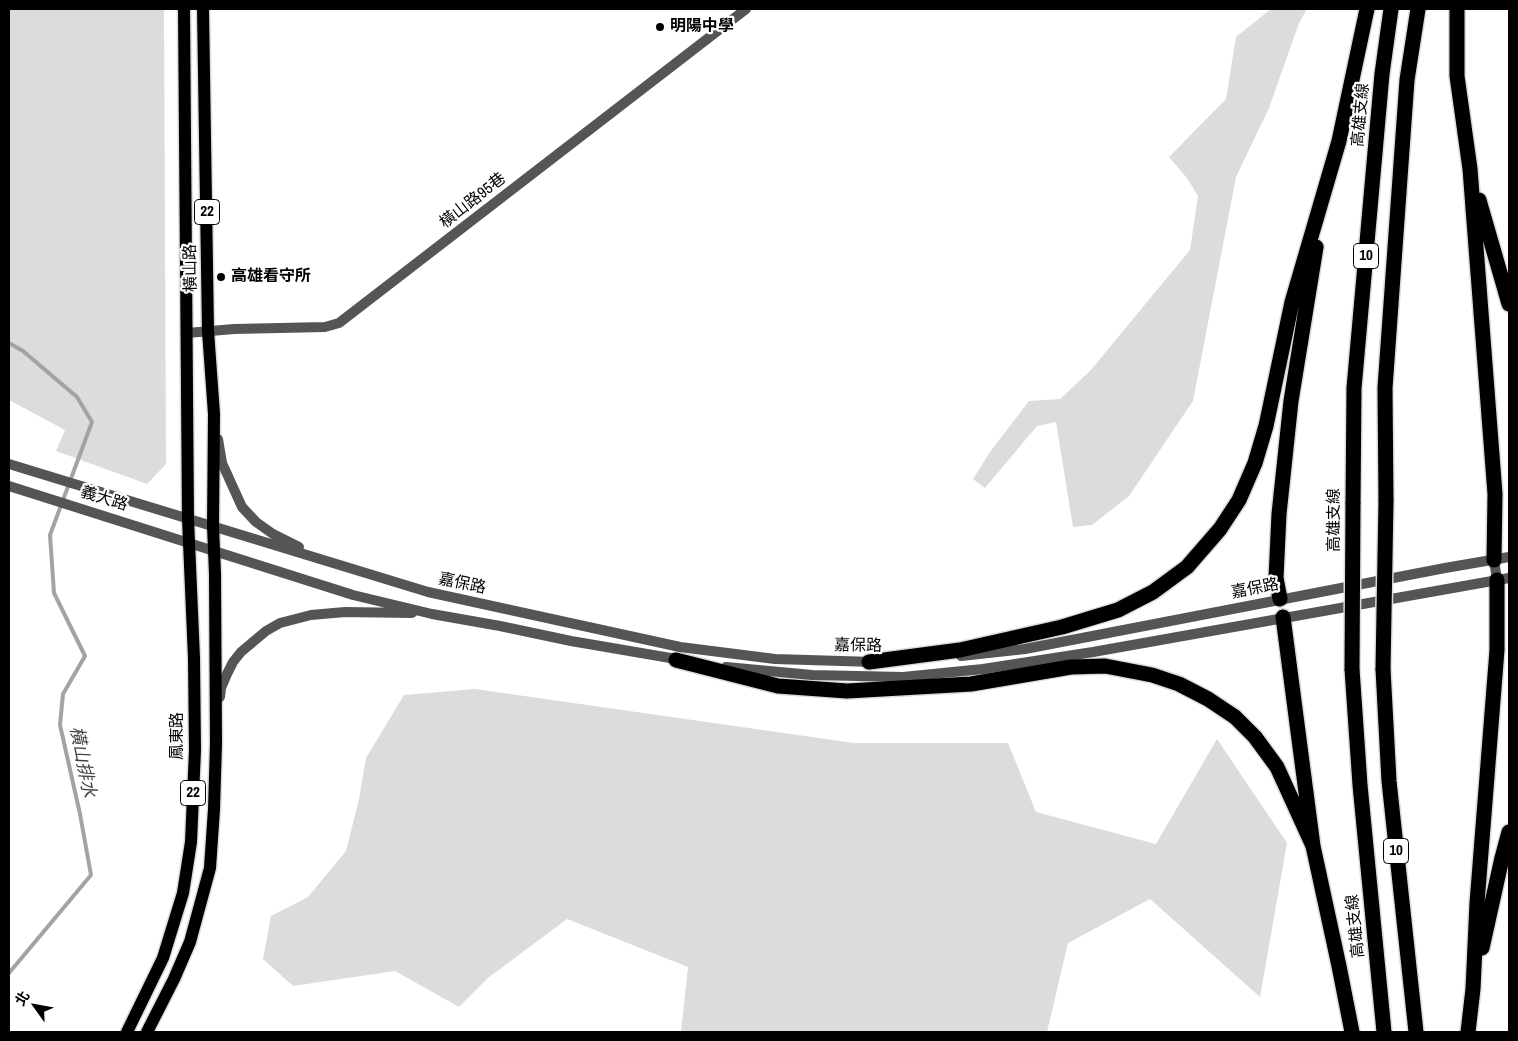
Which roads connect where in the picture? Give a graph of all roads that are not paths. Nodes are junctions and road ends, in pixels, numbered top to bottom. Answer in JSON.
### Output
{"nodes":[{"id":1,"x":184,"y":9,"type":"edge"},
{"id":2,"x":204,"y":9,"type":"edge"},
{"id":3,"x":746,"y":9,"type":"edge"},
{"id":4,"x":1367,"y":9,"type":"edge"},
{"id":5,"x":1391,"y":9,"type":"edge"},
{"id":6,"x":1418,"y":9,"type":"edge"},
{"id":7,"x":1457,"y":9,"type":"edge"},
{"id":8,"x":1470,"y":169,"type":"junction"},
{"id":9,"x":1329,"y":172,"type":"junction"},
{"id":10,"x":1509,"y":304,"type":"edge"},
{"id":11,"x":208,"y":330,"type":"junction"},
{"id":12,"x":187,"y":332,"type":"junction"},
{"id":13,"x":214,"y":414,"type":"junction"},
{"id":14,"x":9,"y":464,"type":"edge"},
{"id":15,"x":9,"y":486,"type":"edge"},
{"id":16,"x":188,"y":518,"type":"junction"},
{"id":17,"x":213,"y":526,"type":"junction"},
{"id":18,"x":190,"y":542,"type":"junction"},
{"id":19,"x":214,"y":550,"type":"junction"},
{"id":20,"x":1502,"y":558,"type":"edge"},
{"id":21,"x":332,"y":563,"type":"junction"},
{"id":22,"x":1503,"y":579,"type":"edge"},
{"id":23,"x":1280,"y":599,"type":"junction"},
{"id":24,"x":432,"y":614,"type":"junction"},
{"id":25,"x":1283,"y":617,"type":"junction"},
{"id":26,"x":676,"y":660,"type":"junction"},
{"id":27,"x":869,"y":662,"type":"junction"},
{"id":28,"x":216,"y":743,"type":"junction"},
{"id":29,"x":1509,"y":832,"type":"edge"},
{"id":30,"x":1313,"y":846,"type":"junction"},
{"id":31,"x":1473,"y":989,"type":"junction"},
{"id":32,"x":127,"y":1032,"type":"edge"},
{"id":33,"x":147,"y":1032,"type":"edge"},
{"id":34,"x":1352,"y":1032,"type":"edge"},
{"id":35,"x":1384,"y":1032,"type":"edge"},
{"id":36,"x":1416,"y":1032,"type":"edge"},
{"id":37,"x":1468,"y":1032,"type":"edge"}],
"edges":[{"from":1,"to":12,"type":"main road","name":"橫山路","number":"22"},
{"from":2,"to":11,"type":"main road","name":"橫山路","number":"22"},
{"from":3,"to":11,"type":"street","name":"橫山路95巷"},
{"from":4,"to":9,"type":"highway"},
{"from":5,"to":35,"type":"highway","name":"高雄支線","number":"10","bridge":true},
{"from":6,"to":36,"type":"highway","number":"10","bridge":true},
{"from":7,"to":8,"type":"highway"},
{"from":8,"to":10,"type":"highway"},
{"from":8,"to":20,"type":"highway"},
{"from":9,"to":23,"type":"highway"},
{"from":9,"to":27,"type":"highway"},
{"from":11,"to":12,"type":"street","name":"橫山路95巷"},
{"from":11,"to":13,"type":"main road","name":"橫山路","number":"22"},
{"from":12,"to":16,"type":"main road","name":"橫山路","number":"22"},
{"from":13,"to":17,"type":"main road","name":"橫山路","number":"22"},
{"from":13,"to":21,"type":"street"},
{"from":14,"to":16,"type":"street","name":"義大路"},
{"from":15,"to":18,"type":"street","name":"義大路"},
{"from":16,"to":17,"type":"street","name":"義大路"},
{"from":16,"to":18,"type":"main road","name":"鳳東路","number":"22"},
{"from":17,"to":19,"type":"main road","number":"22"},
{"from":17,"to":21,"type":"street","name":"嘉保路"},
{"from":18,"to":19,"type":"street","name":"義大路"},
{"from":18,"to":32,"type":"main road","name":"鳳東路","number":"22"},
{"from":19,"to":24,"type":"street","name":"嘉保路"},
{"from":19,"to":28,"type":"main road","number":"22"},
{"from":20,"to":22,"type":"street"},
{"from":20,"to":23,"type":"street","name":"嘉保路"},
{"from":21,"to":27,"type":"street","name":"嘉保路"},
{"from":22,"to":25,"type":"street","name":"嘉保路"},
{"from":22,"to":31,"type":"highway"},
{"from":23,"to":25,"type":"street"},
{"from":23,"to":27,"type":"street","name":"嘉保路"},
{"from":24,"to":26,"type":"street","name":"嘉保路"},
{"from":24,"to":28,"type":"street"},
{"from":25,"to":26,"type":"street","name":"嘉保路"},
{"from":25,"to":30,"type":"highway"},
{"from":26,"to":30,"type":"highway"},
{"from":28,"to":33,"type":"main road","number":"22"},
{"from":29,"to":31,"type":"highway"},
{"from":30,"to":34,"type":"highway"},
{"from":31,"to":37,"type":"highway"}]}
